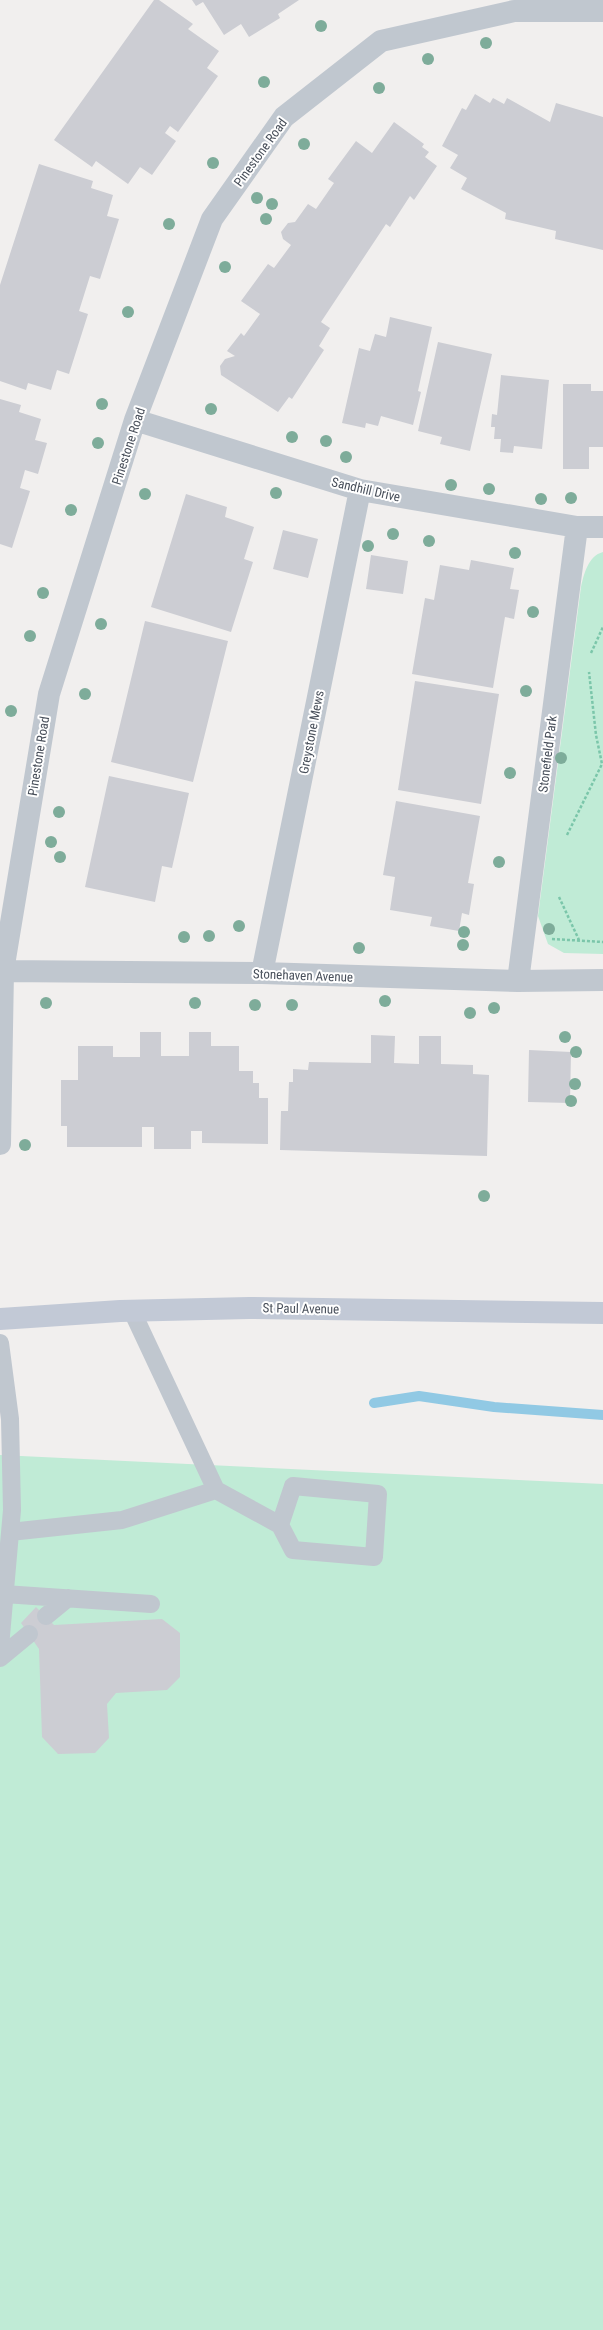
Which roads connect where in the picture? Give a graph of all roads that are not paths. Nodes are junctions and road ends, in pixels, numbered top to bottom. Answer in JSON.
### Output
{"nodes":[{"id":1,"x":603,"y":11,"type":"edge"},
{"id":2,"x":135,"y":420,"type":"junction"},
{"id":3,"x":360,"y":490,"type":"junction"},
{"id":4,"x":577,"y":527,"type":"junction"},
{"id":5,"x":603,"y":527,"type":"edge"},
{"id":6,"x":1,"y":971,"type":"edge"},
{"id":7,"x":262,"y":973,"type":"junction"},
{"id":8,"x":603,"y":980,"type":"edge"},
{"id":9,"x":518,"y":981,"type":"junction"},
{"id":10,"x":0,"y":1144,"type":"edge"},
{"id":11,"x":132,"y":1311,"type":"junction"},
{"id":12,"x":603,"y":1313,"type":"edge"},
{"id":13,"x":0,"y":1320,"type":"edge"},
{"id":14,"x":0,"y":1342,"type":"edge"},
{"id":15,"x":216,"y":1490,"type":"junction"},
{"id":16,"x":280,"y":1525,"type":"junction"},
{"id":17,"x":10,"y":1532,"type":"junction"},
{"id":18,"x":4,"y":1594,"type":"junction"},
{"id":19,"x":68,"y":1598,"type":"junction"},
{"id":20,"x":151,"y":1604,"type":"dead end"},
{"id":21,"x":46,"y":1616,"type":"dead end"},
{"id":22,"x":1,"y":1621,"type":"edge"},
{"id":23,"x":29,"y":1634,"type":"dead end"},
{"id":24,"x":0,"y":1647,"type":"edge"},
{"id":25,"x":0,"y":1658,"type":"edge"}],
"edges":[{"from":1,"to":2,"type":"street","name":"Pinestone Road"},
{"from":2,"to":3,"type":"street","name":"Sandhill Drive"},
{"from":2,"to":6,"type":"street","name":"Pinestone Road"},
{"from":3,"to":4,"type":"street","name":"Sandhill Drive"},
{"from":3,"to":7,"type":"street","name":"Greystone Mews"},
{"from":4,"to":5,"type":"street","name":"Sandhill Drive"},
{"from":4,"to":9,"type":"street","name":"Stonefield Park"},
{"from":6,"to":7,"type":"street","name":"Stonehaven Avenue"},
{"from":6,"to":10,"type":"street","name":"Pinestone Road"},
{"from":7,"to":9,"type":"street","name":"Stonehaven Avenue"},
{"from":8,"to":9,"type":"street","name":"Stonehaven Avenue"},
{"from":11,"to":12,"type":"main road","name":"St Paul Avenue"},
{"from":11,"to":13,"type":"main road","name":"St Paul Avenue"},
{"from":11,"to":15,"type":"lane"},
{"from":14,"to":17,"type":"lane"},
{"from":15,"to":16,"type":"lane"},
{"from":15,"to":17,"type":"lane"},
{"from":16,"to":16,"type":"lane"},
{"from":17,"to":18,"type":"lane"},
{"from":18,"to":19,"type":"lane"},
{"from":18,"to":22,"type":"lane"},
{"from":19,"to":20,"type":"lane"},
{"from":19,"to":21,"type":"lane"},
{"from":22,"to":24,"type":"lane"},
{"from":23,"to":25,"type":"lane"}]}
